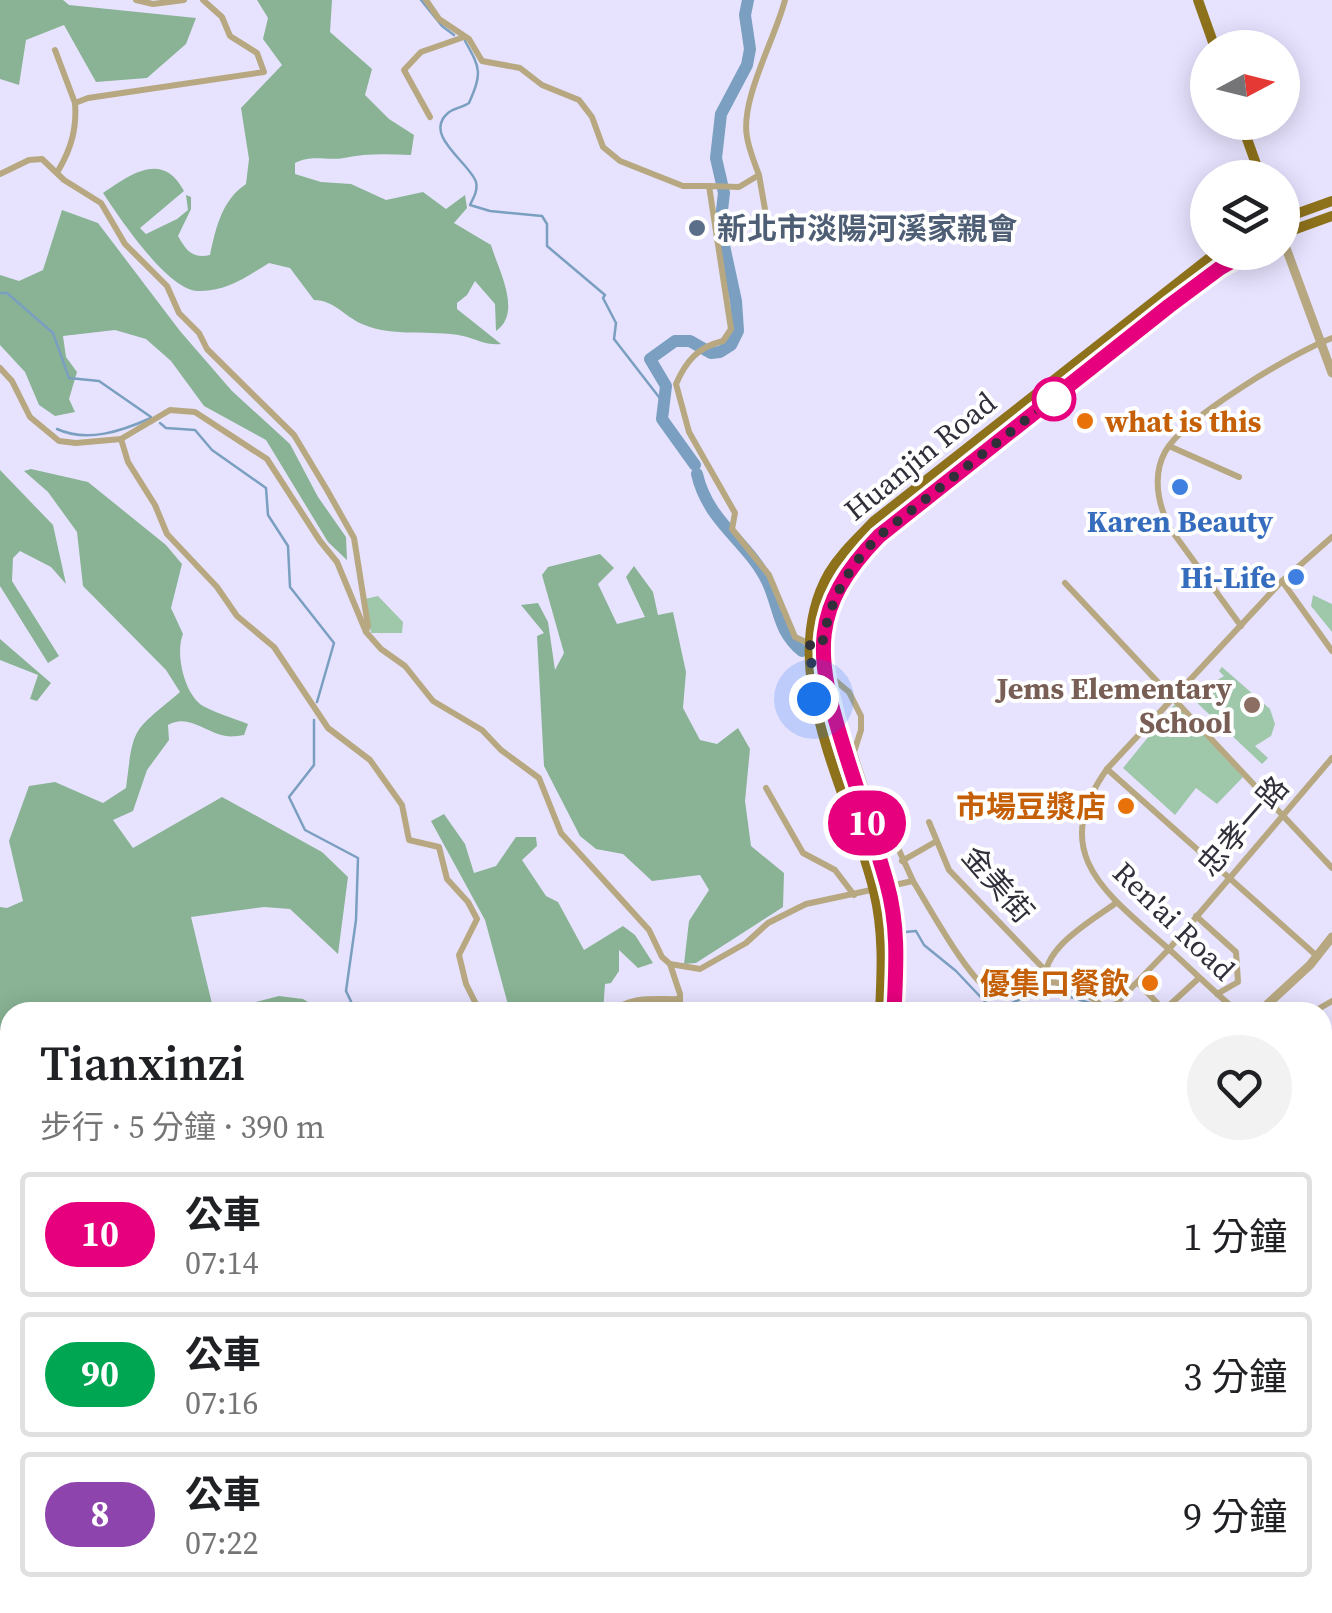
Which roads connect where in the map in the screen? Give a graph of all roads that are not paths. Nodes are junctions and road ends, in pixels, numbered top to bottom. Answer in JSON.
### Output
{"nodes":[{"id":1,"x":136,"y":0,"type":"edge"},
{"id":2,"x":184,"y":0,"type":"edge"},
{"id":3,"x":200,"y":0,"type":"edge"},
{"id":4,"x":426,"y":0,"type":"edge"},
{"id":5,"x":784,"y":0,"type":"edge"},
{"id":6,"x":1198,"y":0,"type":"edge"},
{"id":7,"x":1209,"y":30,"type":"edge"},
{"id":8,"x":465,"y":36,"type":"junction"},
{"id":9,"x":56,"y":50,"type":"dead end"},
{"id":10,"x":75,"y":103,"type":"junction"},
{"id":11,"x":430,"y":117,"type":"dead end"},
{"id":12,"x":58,"y":171,"type":"junction"},
{"id":13,"x":0,"y":174,"type":"edge"},
{"id":14,"x":759,"y":174,"type":"junction"},
{"id":15,"x":708,"y":186,"type":"junction"},
{"id":16,"x":1332,"y":201,"type":"edge"},
{"id":17,"x":1300,"y":212,"type":"edge"},
{"id":18,"x":766,"y":215,"type":"dead end"},
{"id":19,"x":1332,"y":216,"type":"edge"},
{"id":20,"x":1300,"y":228,"type":"edge"},
{"id":21,"x":1194,"y":270,"type":"edge"},
{"id":22,"x":1217,"y":270,"type":"edge"},
{"id":23,"x":1297,"y":270,"type":"edge"},
{"id":24,"x":1326,"y":340,"type":"edge"},
{"id":25,"x":0,"y":368,"type":"edge"},
{"id":26,"x":1332,"y":373,"type":"edge"},
{"id":27,"x":121,"y":440,"type":"junction"},
{"id":28,"x":1169,"y":446,"type":"junction"},
{"id":29,"x":1239,"y":477,"type":"dead end"},
{"id":30,"x":1332,"y":537,"type":"edge"},
{"id":31,"x":1282,"y":581,"type":"junction"},
{"id":32,"x":1065,"y":582,"type":"dead end"},
{"id":33,"x":1241,"y":626,"type":"junction"},
{"id":34,"x":366,"y":632,"type":"junction"},
{"id":35,"x":816,"y":644,"type":"junction"},
{"id":36,"x":1332,"y":652,"type":"edge"},
{"id":37,"x":823,"y":671,"type":"junction"},
{"id":38,"x":1175,"y":698,"type":"junction"},
{"id":39,"x":1332,"y":758,"type":"edge"},
{"id":40,"x":1107,"y":769,"type":"junction"},
{"id":41,"x":766,"y":788,"type":"dead end"},
{"id":42,"x":1283,"y":815,"type":"junction"},
{"id":43,"x":929,"y":822,"type":"dead end"},
{"id":44,"x":936,"y":842,"type":"junction"},
{"id":45,"x":902,"y":861,"type":"junction"},
{"id":46,"x":1332,"y":868,"type":"edge"},
{"id":47,"x":1229,"y":877,"type":"junction"},
{"id":48,"x":912,"y":882,"type":"junction"},
{"id":49,"x":888,"y":886,"type":"junction"},
{"id":50,"x":874,"y":890,"type":"junction"},
{"id":51,"x":854,"y":894,"type":"junction"},
{"id":52,"x":1116,"y":903,"type":"junction"},
{"id":53,"x":1196,"y":916,"type":"junction"},
{"id":54,"x":1332,"y":938,"type":"edge"},
{"id":55,"x":1169,"y":949,"type":"junction"},
{"id":56,"x":1318,"y":957,"type":"junction"},
{"id":57,"x":670,"y":964,"type":"junction"},
{"id":58,"x":1044,"y":968,"type":"junction"},
{"id":59,"x":1199,"y":978,"type":"junction"},
{"id":60,"x":1045,"y":982,"type":"junction"},
{"id":61,"x":1138,"y":983,"type":"junction"},
{"id":62,"x":1217,"y":994,"type":"junction"},
{"id":63,"x":679,"y":999,"type":"junction"},
{"id":64,"x":475,"y":1002,"type":"edge"},
{"id":65,"x":629,"y":1002,"type":"edge"},
{"id":66,"x":679,"y":1002,"type":"edge"},
{"id":67,"x":881,"y":1002,"type":"edge"},
{"id":68,"x":894,"y":1002,"type":"edge"},
{"id":69,"x":1099,"y":1002,"type":"edge"},
{"id":70,"x":1118,"y":1002,"type":"edge"},
{"id":71,"x":1155,"y":1002,"type":"edge"},
{"id":72,"x":1173,"y":1002,"type":"edge"},
{"id":73,"x":1226,"y":1002,"type":"edge"},
{"id":74,"x":1270,"y":1002,"type":"edge"}],
"edges":[{"from":1,"to":2,"type":"street"},
{"from":3,"to":10,"type":"street"},
{"from":4,"to":8,"type":"street"},
{"from":5,"to":14,"type":"street"},
{"from":6,"to":7,"type":"main road"},
{"from":8,"to":11,"type":"street"},
{"from":8,"to":15,"type":"street"},
{"from":9,"to":10,"type":"street"},
{"from":10,"to":12,"type":"street"},
{"from":12,"to":13,"type":"street"},
{"from":12,"to":34,"type":"street"},
{"from":14,"to":15,"type":"street"},
{"from":14,"to":18,"type":"street"},
{"from":15,"to":35,"type":"street"},
{"from":16,"to":17,"type":"main road"},
{"from":19,"to":20,"type":"main road"},
{"from":21,"to":35,"type":"main road","name":"Huanjin Road"},
{"from":22,"to":35,"type":"main road","name":"Huanjin Road"},
{"from":23,"to":24,"type":"street"},
{"from":24,"to":26,"type":"street"},
{"from":24,"to":28,"type":"street"},
{"from":25,"to":27,"type":"street"},
{"from":27,"to":34,"type":"street"},
{"from":27,"to":64,"type":"street"},
{"from":28,"to":29,"type":"street"},
{"from":28,"to":33,"type":"street"},
{"from":30,"to":31,"type":"street","name":"Ren'ai Road"},
{"from":31,"to":33,"type":"street","name":"Ren'ai Road"},
{"from":31,"to":36,"type":"street"},
{"from":32,"to":38,"type":"street"},
{"from":33,"to":38,"type":"street","name":"Ren'ai Road"},
{"from":34,"to":57,"type":"street"},
{"from":35,"to":37,"type":"main road","name":"Huanjin Road"},
{"from":35,"to":50,"type":"main road","name":"Huanjin Road"},
{"from":37,"to":45,"type":"street"},
{"from":37,"to":49,"type":"main road","name":"Huanjin Road"},
{"from":38,"to":40,"type":"street","name":"Ren'ai Road"},
{"from":38,"to":42,"type":"street"},
{"from":39,"to":42,"type":"street","name":"忠孝一路"},
{"from":40,"to":47,"type":"street"},
{"from":40,"to":52,"type":"street","name":"Ren'ai Road"},
{"from":41,"to":51,"type":"street"},
{"from":42,"to":46,"type":"street"},
{"from":42,"to":47,"type":"street","name":"忠孝一路"},
{"from":43,"to":44,"type":"street","name":"金美街"},
{"from":44,"to":45,"type":"street"},
{"from":44,"to":58,"type":"street","name":"金美街"},
{"from":45,"to":48,"type":"street"},
{"from":47,"to":53,"type":"street","name":"忠孝一路"},
{"from":47,"to":56,"type":"street"},
{"from":48,"to":49,"type":"street"},
{"from":48,"to":60,"type":"street"},
{"from":49,"to":50,"type":"street"},
{"from":49,"to":68,"type":"main road","name":"Huanjin Road"},
{"from":50,"to":51,"type":"street"},
{"from":50,"to":67,"type":"main road","name":"Huanjin Road"},
{"from":51,"to":57,"type":"street"},
{"from":52,"to":55,"type":"street","name":"Ren'ai Road"},
{"from":52,"to":58,"type":"street"},
{"from":53,"to":55,"type":"street","name":"忠孝一路"},
{"from":53,"to":62,"type":"street"},
{"from":54,"to":56,"type":"street"},
{"from":55,"to":59,"type":"street","name":"Ren'ai Road"},
{"from":55,"to":61,"type":"street","name":"忠孝一路"},
{"from":56,"to":74,"type":"street"},
{"from":57,"to":63,"type":"street"},
{"from":58,"to":60,"type":"street"},
{"from":59,"to":62,"type":"street","name":"Ren'ai Road"},
{"from":59,"to":72,"type":"street"},
{"from":60,"to":69,"type":"street"},
{"from":61,"to":70,"type":"street","name":"忠孝一路"},
{"from":61,"to":71,"type":"street"},
{"from":62,"to":73,"type":"street","name":"Ren'ai Road"},
{"from":63,"to":65,"type":"street"},
{"from":63,"to":66,"type":"street"}]}
